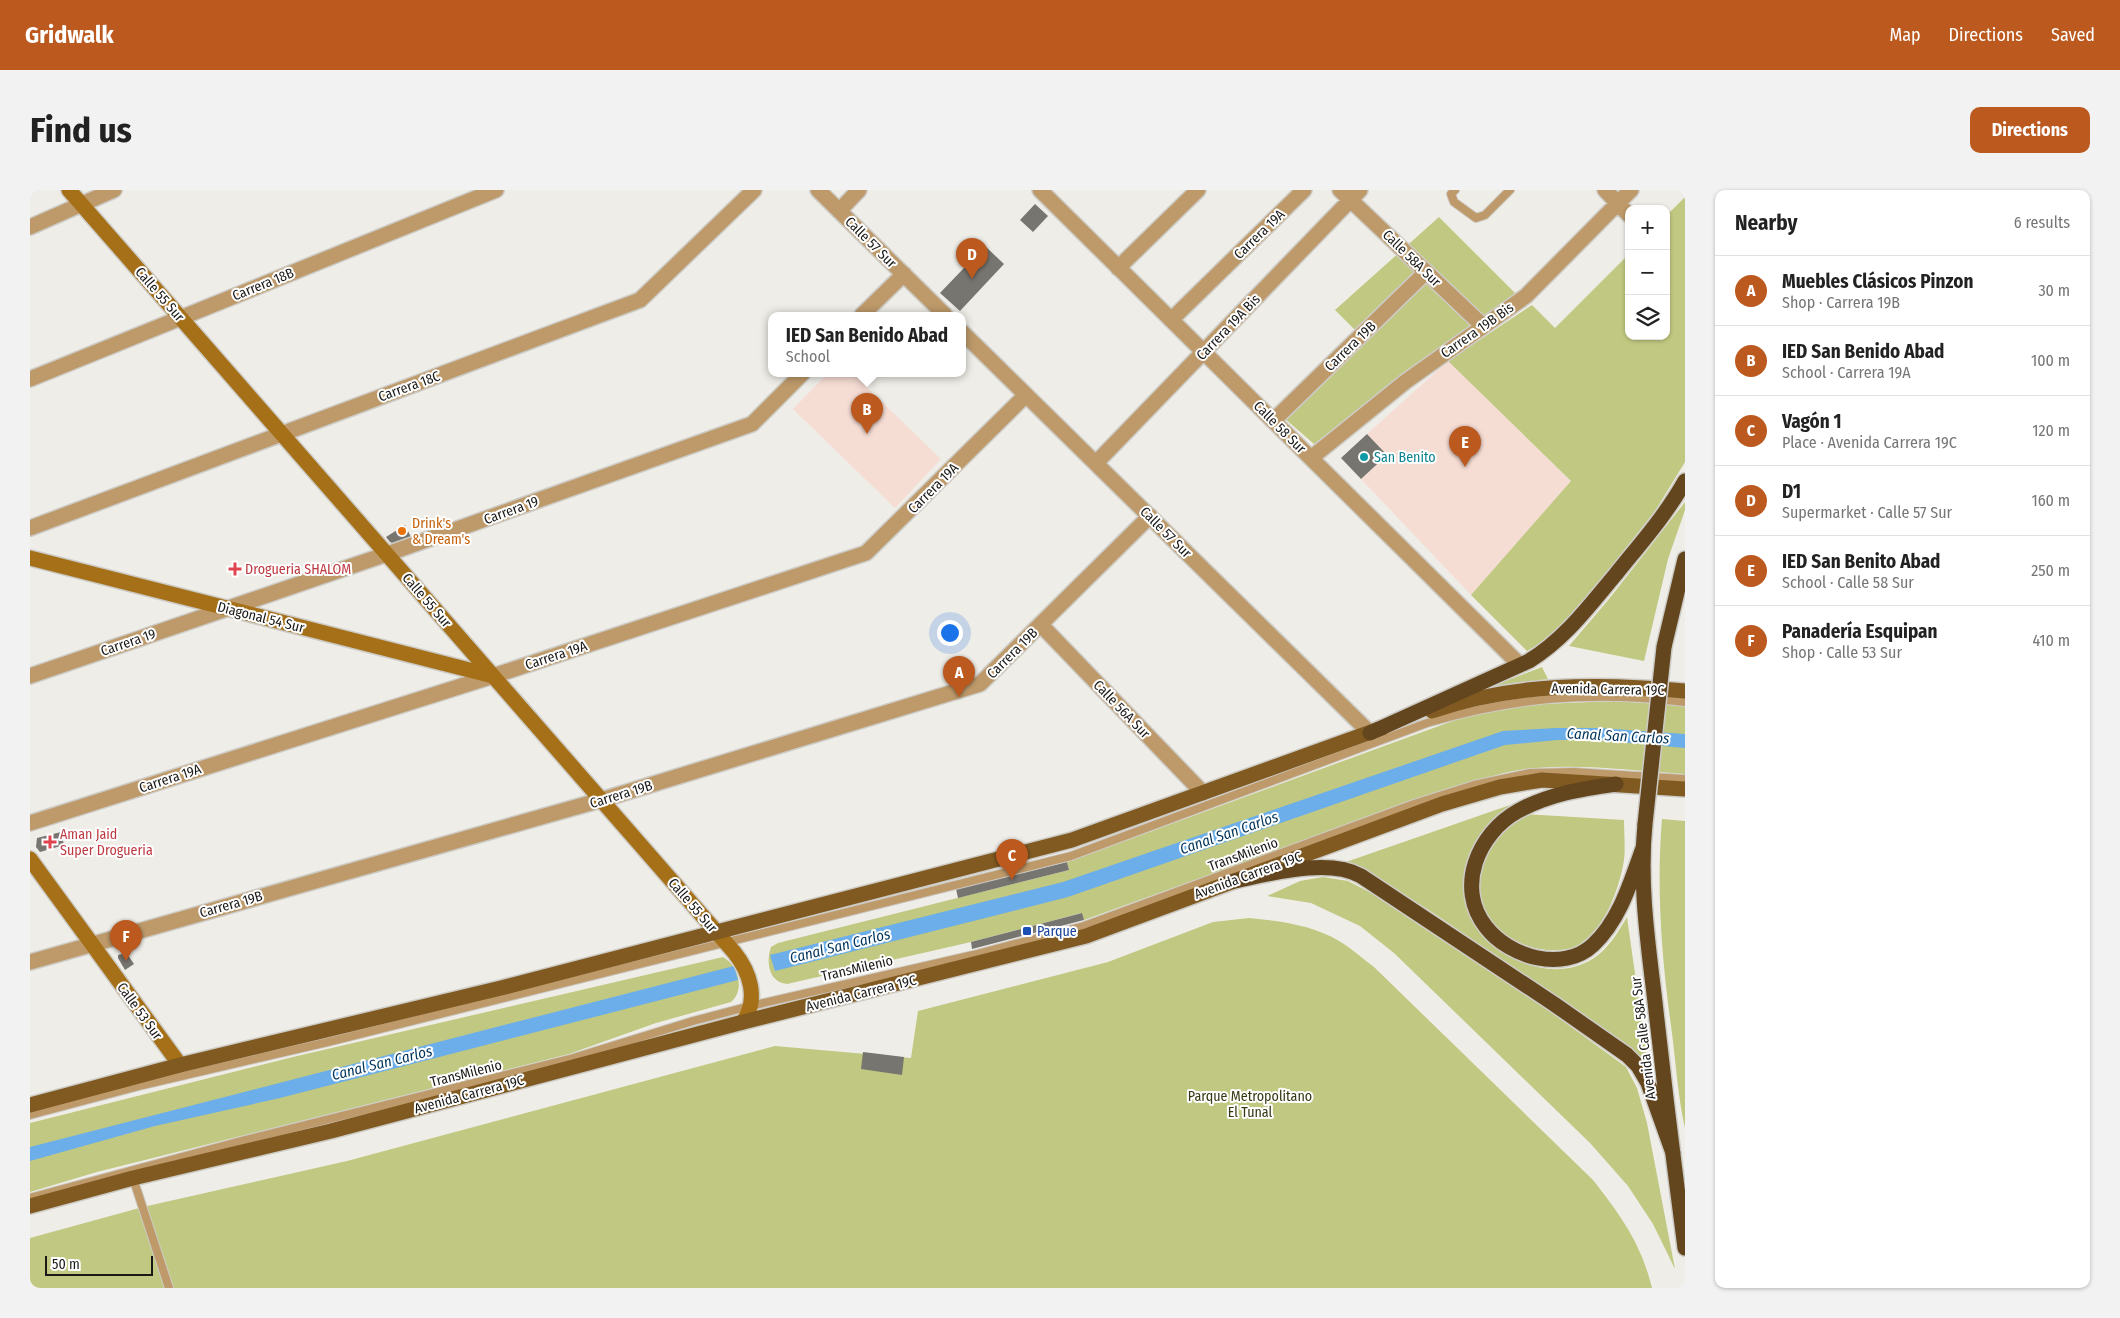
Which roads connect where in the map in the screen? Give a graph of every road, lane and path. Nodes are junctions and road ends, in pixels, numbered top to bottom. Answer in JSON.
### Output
{"nodes":[{"id":1,"x":69,"y":190,"type":"edge"},
{"id":2,"x":114,"y":190,"type":"edge"},
{"id":3,"x":496,"y":190,"type":"edge"},
{"id":4,"x":754,"y":190,"type":"edge"},
{"id":5,"x":818,"y":190,"type":"edge"},
{"id":6,"x":860,"y":190,"type":"edge"},
{"id":7,"x":1040,"y":190,"type":"edge"},
{"id":8,"x":1198,"y":190,"type":"edge"},
{"id":9,"x":1304,"y":190,"type":"edge"},
{"id":10,"x":1455,"y":190,"type":"edge"},
{"id":11,"x":1510,"y":190,"type":"edge"},
{"id":12,"x":1604,"y":190,"type":"edge"},
{"id":13,"x":1631,"y":190,"type":"edge"},
{"id":14,"x":1350,"y":193,"type":"edge"},
{"id":15,"x":81,"y":204,"type":"junction"},
{"id":16,"x":1618,"y":204,"type":"junction"},
{"id":17,"x":839,"y":211,"type":"junction"},
{"id":18,"x":1625,"y":211,"type":"edge"},
{"id":19,"x":30,"y":228,"type":"edge"},
{"id":20,"x":1118,"y":268,"type":"junction"},
{"id":21,"x":1426,"y":272,"type":"junction"},
{"id":22,"x":904,"y":274,"type":"junction"},
{"id":23,"x":865,"y":312,"type":"edge"},
{"id":24,"x":942,"y":312,"type":"edge"},
{"id":25,"x":181,"y":318,"type":"junction"},
{"id":26,"x":1171,"y":320,"type":"junction"},
{"id":27,"x":1483,"y":326,"type":"junction"},
{"id":28,"x":966,"y":336,"type":"edge"},
{"id":29,"x":1203,"y":352,"type":"junction"},
{"id":30,"x":800,"y":377,"type":"edge"},
{"id":31,"x":30,"y":379,"type":"edge"},
{"id":32,"x":1026,"y":395,"type":"junction"},
{"id":33,"x":1273,"y":421,"type":"junction"},
{"id":34,"x":282,"y":433,"type":"junction"},
{"id":35,"x":1311,"y":458,"type":"junction"},
{"id":36,"x":1096,"y":463,"type":"junction"},
{"id":37,"x":1685,"y":481,"type":"edge"},
{"id":38,"x":1150,"y":516,"type":"junction"},
{"id":39,"x":30,"y":528,"type":"edge"},
{"id":40,"x":387,"y":554,"type":"junction"},
{"id":41,"x":30,"y":558,"type":"edge"},
{"id":42,"x":1685,"y":559,"type":"edge"},
{"id":43,"x":228,"y":608,"type":"junction"},
{"id":44,"x":1040,"y":625,"type":"junction"},
{"id":45,"x":1520,"y":665,"type":"junction"},
{"id":46,"x":30,"y":676,"type":"edge"},
{"id":47,"x":493,"y":676,"type":"junction"},
{"id":48,"x":1685,"y":691,"type":"edge"},
{"id":49,"x":1685,"y":702,"type":"edge"},
{"id":50,"x":1370,"y":732,"type":"junction"},
{"id":51,"x":1685,"y":779,"type":"edge"},
{"id":52,"x":1616,"y":784,"type":"junction"},
{"id":53,"x":1685,"y":789,"type":"edge"},
{"id":54,"x":1203,"y":793,"type":"junction"},
{"id":55,"x":602,"y":800,"type":"junction"},
{"id":56,"x":30,"y":823,"type":"edge"},
{"id":57,"x":1643,"y":848,"type":"junction"},
{"id":58,"x":30,"y":859,"type":"edge"},
{"id":59,"x":1229,"y":882,"type":"junction"},
{"id":60,"x":721,"y":937,"type":"junction"},
{"id":61,"x":91,"y":944,"type":"junction"},
{"id":62,"x":30,"y":962,"type":"edge"},
{"id":63,"x":750,"y":1006,"type":"junction"},
{"id":64,"x":743,"y":1022,"type":"junction"},
{"id":65,"x":180,"y":1065,"type":"junction"},
{"id":66,"x":30,"y":1105,"type":"edge"},
{"id":67,"x":30,"y":1116,"type":"edge"},
{"id":68,"x":1673,"y":1153,"type":"junction"},
{"id":69,"x":133,"y":1178,"type":"junction"},
{"id":70,"x":30,"y":1198,"type":"edge"},
{"id":71,"x":30,"y":1206,"type":"edge"},
{"id":72,"x":1684,"y":1240,"type":"edge"},
{"id":73,"x":169,"y":1288,"type":"edge"}],
"edges":[{"from":1,"to":15,"type":"street","name":"Calle 55 Sur"},
{"from":2,"to":15,"type":"street"},
{"from":3,"to":25,"type":"street","name":"Carrera 18B"},
{"from":4,"to":34,"type":"street","name":"Carrera 18C"},
{"from":5,"to":17,"type":"street","name":"Calle 57 Sur"},
{"from":6,"to":17,"type":"street"},
{"from":7,"to":20,"type":"street","name":"Calle 58 Sur"},
{"from":8,"to":20,"type":"street"},
{"from":9,"to":26,"type":"street","name":"Carrera 19A"},
{"from":10,"to":11,"type":"lane"},
{"from":12,"to":16,"type":"street"},
{"from":13,"to":16,"type":"street","name":"Carrera 19B Bis"},
{"from":14,"to":21,"type":"street","name":"Calle 58A Sur"},
{"from":14,"to":29,"type":"street","name":"Carrera 19A Bis"},
{"from":15,"to":19,"type":"street"},
{"from":15,"to":25,"type":"street","name":"Calle 55 Sur"},
{"from":16,"to":18,"type":"street"},
{"from":16,"to":27,"type":"street","name":"Carrera 19B Bis"},
{"from":17,"to":22,"type":"street","name":"Calle 57 Sur"},
{"from":20,"to":26,"type":"street","name":"Calle 58 Sur"},
{"from":21,"to":27,"type":"street","name":"Calle 58A Sur"},
{"from":21,"to":33,"type":"street","name":"Carrera 19B"},
{"from":22,"to":23,"type":"street"},
{"from":22,"to":24,"type":"street","name":"Calle 57 Sur"},
{"from":25,"to":31,"type":"street","name":"Carrera 18B"},
{"from":25,"to":34,"type":"street","name":"Calle 55 Sur"},
{"from":26,"to":29,"type":"street","name":"Calle 58 Sur"},
{"from":27,"to":35,"type":"street","name":"Carrera 19B Bis"},
{"from":28,"to":32,"type":"street","name":"Calle 57 Sur"},
{"from":29,"to":33,"type":"street","name":"Calle 58 Sur"},
{"from":29,"to":36,"type":"street","name":"Carrera 19A Bis"},
{"from":30,"to":40,"type":"street","name":"Carrera 19"},
{"from":32,"to":36,"type":"street","name":"Calle 57 Sur"},
{"from":32,"to":47,"type":"street","name":"Carrera 19A"},
{"from":33,"to":35,"type":"street","name":"Calle 58 Sur"},
{"from":34,"to":39,"type":"street","name":"Carrera 18C"},
{"from":34,"to":40,"type":"street","name":"Calle 55 Sur"},
{"from":35,"to":45,"type":"street","name":"Calle 58 Sur"},
{"from":36,"to":38,"type":"street","name":"Calle 57 Sur"},
{"from":37,"to":45,"type":"highway"},
{"from":38,"to":44,"type":"street","name":"Carrera 19B"},
{"from":38,"to":50,"type":"street","name":"Calle 57 Sur"},
{"from":40,"to":43,"type":"street","name":"Carrera 19"},
{"from":40,"to":47,"type":"street","name":"Calle 55 Sur"},
{"from":41,"to":43,"type":"street","name":"Diagonal 54 Sur"},
{"from":42,"to":57,"type":"highway","name":"Avenida Calle 58A Sur","bridge":true},
{"from":43,"to":46,"type":"street","name":"Carrera 19"},
{"from":43,"to":47,"type":"street","name":"Diagonal 54 Sur"},
{"from":44,"to":54,"type":"street","name":"Calle 56A Sur"},
{"from":44,"to":55,"type":"street","name":"Carrera 19B"},
{"from":45,"to":50,"type":"highway"},
{"from":47,"to":55,"type":"street","name":"Calle 55 Sur"},
{"from":47,"to":56,"type":"street","name":"Carrera 19A"},
{"from":48,"to":50,"type":"main road","name":"Avenida Carrera 19C"},
{"from":49,"to":60,"type":"lane"},
{"from":50,"to":54,"type":"main road","name":"Avenida Carrera 19C"},
{"from":51,"to":63,"type":"lane","name":"TransMilenio"},
{"from":52,"to":53,"type":"main road","name":"Avenida Carrera 19C"},
{"from":52,"to":57,"type":"highway"},
{"from":52,"to":59,"type":"main road","name":"Avenida Carrera 19C"},
{"from":54,"to":60,"type":"main road","name":"Avenida Carrera 19C"},
{"from":55,"to":60,"type":"street","name":"Calle 55 Sur"},
{"from":55,"to":61,"type":"street","name":"Carrera 19B"},
{"from":57,"to":68,"type":"highway","name":"Avenida Calle 58A Sur"},
{"from":58,"to":61,"type":"street","name":"Calle 53 Sur"},
{"from":59,"to":64,"type":"main road","name":"Avenida Carrera 19C"},
{"from":59,"to":68,"type":"highway"},
{"from":60,"to":63,"type":"street","name":"Calle 55 Sur"},
{"from":60,"to":65,"type":"main road","name":"Avenida Carrera 19C"},
{"from":60,"to":67,"type":"lane"},
{"from":61,"to":62,"type":"street","name":"Carrera 19B"},
{"from":61,"to":65,"type":"street","name":"Calle 53 Sur"},
{"from":63,"to":64,"type":"street","name":"Calle 55 Sur"},
{"from":63,"to":70,"type":"lane","name":"TransMilenio"},
{"from":64,"to":69,"type":"main road","name":"Avenida Carrera 19C"},
{"from":65,"to":66,"type":"main road","name":"Avenida Carrera 19C"},
{"from":68,"to":72,"type":"highway","name":"Avenida Calle 58A Sur"},
{"from":69,"to":71,"type":"main road","name":"Avenida Carrera 19C"},
{"from":69,"to":73,"type":"lane"}]}
